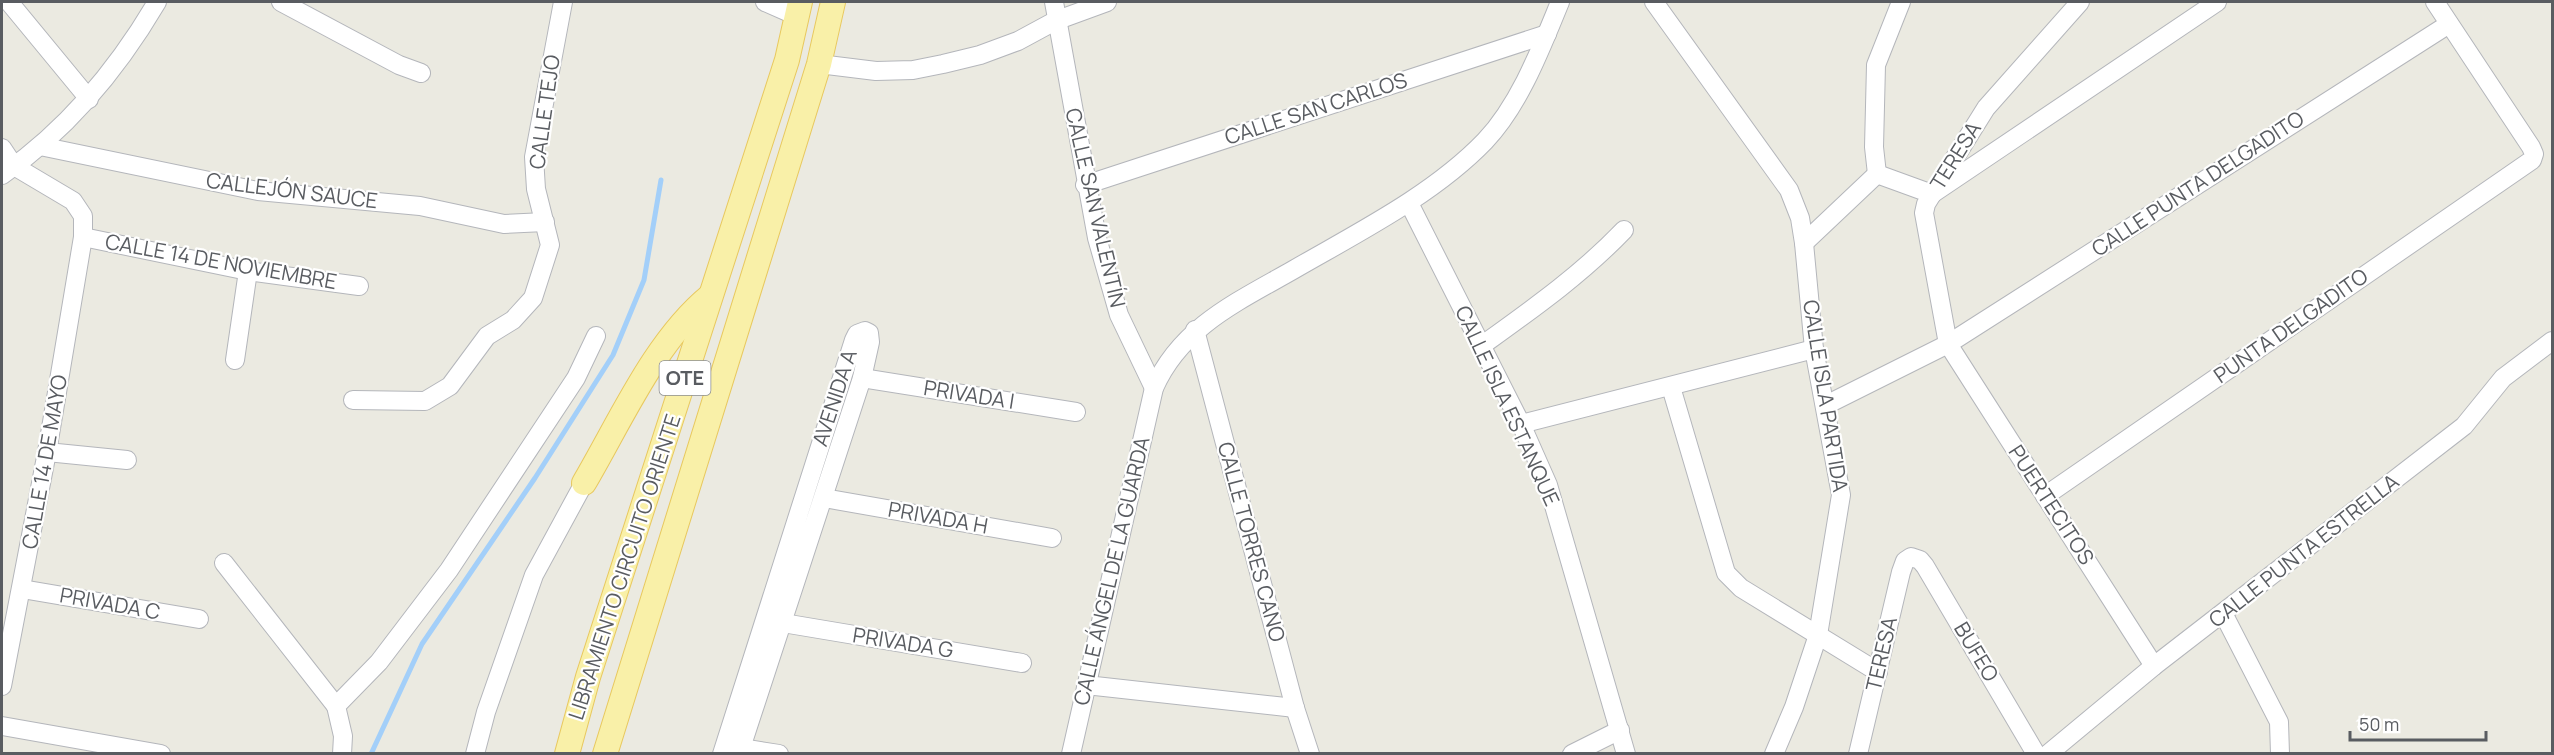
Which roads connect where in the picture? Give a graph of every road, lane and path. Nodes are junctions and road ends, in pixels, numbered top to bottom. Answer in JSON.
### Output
{"nodes":[{"id":1,"x":9,"y":2,"type":"edge"},
{"id":2,"x":157,"y":2,"type":"edge"},
{"id":3,"x":281,"y":2,"type":"edge"},
{"id":4,"x":563,"y":2,"type":"edge"},
{"id":5,"x":765,"y":2,"type":"edge"},
{"id":6,"x":833,"y":2,"type":"edge"},
{"id":7,"x":1054,"y":2,"type":"edge"},
{"id":8,"x":1107,"y":2,"type":"edge"},
{"id":9,"x":1560,"y":2,"type":"edge"},
{"id":10,"x":1654,"y":2,"type":"edge"},
{"id":11,"x":1901,"y":2,"type":"edge"},
{"id":12,"x":2080,"y":2,"type":"edge"},
{"id":13,"x":2217,"y":2,"type":"edge"},
{"id":14,"x":2435,"y":2,"type":"edge"},
{"id":15,"x":799,"y":9,"type":"edge"},
{"id":16,"x":1055,"y":21,"type":"junction"},
{"id":17,"x":2449,"y":24,"type":"junction"},
{"id":18,"x":1547,"y":34,"type":"junction"},
{"id":19,"x":819,"y":64,"type":"junction"},
{"id":20,"x":421,"y":73,"type":"dead end"},
{"id":21,"x":89,"y":99,"type":"junction"},
{"id":22,"x":40,"y":146,"type":"junction"},
{"id":23,"x":2,"y":148,"type":"edge"},
{"id":24,"x":6,"y":170,"type":"edge"},
{"id":25,"x":1877,"y":174,"type":"junction"},
{"id":26,"x":1085,"y":185,"type":"junction"},
{"id":27,"x":1932,"y":194,"type":"junction"},
{"id":28,"x":1409,"y":203,"type":"junction"},
{"id":29,"x":545,"y":222,"type":"junction"},
{"id":30,"x":1624,"y":230,"type":"dead end"},
{"id":31,"x":83,"y":237,"type":"junction"},
{"id":32,"x":1804,"y":243,"type":"junction"},
{"id":33,"x":248,"y":271,"type":"junction"},
{"id":34,"x":359,"y":286,"type":"dead end"},
{"id":35,"x":712,"y":294,"type":"junction"},
{"id":36,"x":1195,"y":330,"type":"junction"},
{"id":37,"x":596,"y":336,"type":"dead end"},
{"id":38,"x":2553,"y":341,"type":"edge"},
{"id":39,"x":1948,"y":344,"type":"junction"},
{"id":40,"x":1481,"y":346,"type":"junction"},
{"id":41,"x":1814,"y":349,"type":"junction"},
{"id":42,"x":235,"y":360,"type":"dead end"},
{"id":43,"x":862,"y":378,"type":"junction"},
{"id":44,"x":1671,"y":387,"type":"junction"},
{"id":45,"x":1154,"y":388,"type":"junction"},
{"id":46,"x":353,"y":400,"type":"dead end"},
{"id":47,"x":1826,"y":405,"type":"junction"},
{"id":48,"x":1076,"y":412,"type":"dead end"},
{"id":49,"x":1521,"y":424,"type":"junction"},
{"id":50,"x":47,"y":452,"type":"junction"},
{"id":51,"x":127,"y":459,"type":"dead end"},
{"id":52,"x":584,"y":483,"type":"joint"},
{"id":53,"x":2045,"y":496,"type":"junction"},
{"id":54,"x":824,"y":498,"type":"junction"},
{"id":55,"x":1052,"y":538,"type":"dead end"},
{"id":56,"x":1911,"y":557,"type":"joint"},
{"id":57,"x":224,"y":563,"type":"dead end"},
{"id":58,"x":22,"y":589,"type":"junction"},
{"id":59,"x":2224,"y":615,"type":"junction"},
{"id":60,"x":199,"y":619,"type":"dead end"},
{"id":61,"x":783,"y":623,"type":"junction"},
{"id":62,"x":1818,"y":635,"type":"junction"},
{"id":63,"x":1022,"y":663,"type":"dead end"},
{"id":64,"x":2154,"y":666,"type":"junction"},
{"id":65,"x":1878,"y":672,"type":"junction"},
{"id":66,"x":1086,"y":685,"type":"junction"},
{"id":67,"x":2,"y":686,"type":"edge"},
{"id":68,"x":336,"y":706,"type":"junction"},
{"id":69,"x":1295,"y":708,"type":"junction"},
{"id":70,"x":2,"y":726,"type":"edge"},
{"id":71,"x":1620,"y":730,"type":"junction"},
{"id":72,"x":729,"y":749,"type":"edge"},
{"id":73,"x":1860,"y":751,"type":"edge"},
{"id":74,"x":161,"y":753,"type":"edge"},
{"id":75,"x":342,"y":753,"type":"edge"},
{"id":76,"x":475,"y":753,"type":"edge"},
{"id":77,"x":567,"y":753,"type":"edge"},
{"id":78,"x":605,"y":753,"type":"edge"},
{"id":79,"x":779,"y":753,"type":"edge"},
{"id":80,"x":1071,"y":753,"type":"edge"},
{"id":81,"x":1310,"y":753,"type":"edge"},
{"id":82,"x":1572,"y":753,"type":"edge"},
{"id":83,"x":1626,"y":753,"type":"edge"},
{"id":84,"x":1774,"y":753,"type":"edge"},
{"id":85,"x":2036,"y":753,"type":"edge"},
{"id":86,"x":2048,"y":753,"type":"edge"},
{"id":87,"x":2280,"y":753,"type":"edge"}],
"edges":[{"from":1,"to":21,"type":"street"},
{"from":2,"to":21,"type":"street"},
{"from":3,"to":20,"type":"street"},
{"from":4,"to":29,"type":"street","name":"CALLE TEJO"},
{"from":5,"to":15,"type":"street"},
{"from":6,"to":19,"type":"main road","name":"LIBRAMIENTO CIRCUITO ORIENTE","number":"OTE"},
{"from":7,"to":16,"type":"street","name":"CALLE SAN VALENTÍN"},
{"from":8,"to":16,"type":"street"},
{"from":9,"to":18,"type":"street","name":"CALLE ÁNGEL DE LA GUARDA"},
{"from":10,"to":32,"type":"street","name":"CALLE ISLA PARTIDA"},
{"from":11,"to":25,"type":"street"},
{"from":12,"to":27,"type":"street","name":"TERESA"},
{"from":13,"to":27,"type":"street"},
{"from":14,"to":17,"type":"street"},
{"from":15,"to":35,"type":"main road","name":"LIBRAMIENTO CIRCUITO ORIENTE","number":"OTE"},
{"from":16,"to":19,"type":"street"},
{"from":16,"to":26,"type":"street","name":"CALLE SAN VALENTÍN"},
{"from":17,"to":39,"type":"street","name":"CALLE PUNTA DELGADITO"},
{"from":17,"to":53,"type":"street","name":"PUNTA DELGADITO"},
{"from":18,"to":26,"type":"street","name":"CALLE SAN CARLOS"},
{"from":18,"to":28,"type":"street","name":"CALLE ÁNGEL DE LA GUARDA"},
{"from":19,"to":78,"type":"main road","name":"LIBRAMIENTO CIRCUITO ORIENTE","number":"OTE"},
{"from":21,"to":22,"type":"street"},
{"from":22,"to":24,"type":"street"},
{"from":22,"to":29,"type":"street","name":"CALLEJÓN SAUCE"},
{"from":23,"to":24,"type":"street"},
{"from":24,"to":31,"type":"street","name":"CALLE 14 DE NOVIEMBRE"},
{"from":25,"to":27,"type":"street"},
{"from":25,"to":32,"type":"street"},
{"from":26,"to":45,"type":"street","name":"CALLE SAN VALENTÍN"},
{"from":27,"to":39,"type":"street","name":"TERESA"},
{"from":28,"to":36,"type":"street","name":"CALLE ÁNGEL DE LA GUARDA"},
{"from":28,"to":40,"type":"street","name":"CALLE ISLA ESTANQUE"},
{"from":29,"to":46,"type":"street","name":"CALLE TEJO"},
{"from":30,"to":40,"type":"street"},
{"from":31,"to":33,"type":"street","name":"CALLE 14 DE NOVIEMBRE"},
{"from":31,"to":50,"type":"street","name":"CALLE 14 DE MAYO"},
{"from":32,"to":41,"type":"street","name":"CALLE ISLA PARTIDA"},
{"from":33,"to":34,"type":"street","name":"CALLE 14 DE NOVIEMBRE"},
{"from":33,"to":42,"type":"street"},
{"from":35,"to":52,"type":"main road"},
{"from":35,"to":77,"type":"main road","name":"LIBRAMIENTO CIRCUITO ORIENTE","number":"OTE"},
{"from":36,"to":45,"type":"street","name":"CALLE ÁNGEL DE LA GUARDA"},
{"from":36,"to":69,"type":"street","name":"CALLE TORRES CANO"},
{"from":37,"to":68,"type":"street"},
{"from":38,"to":59,"type":"street","name":"CALLE PUNTA ESTRELLA"},
{"from":39,"to":47,"type":"street"},
{"from":39,"to":53,"type":"street","name":"PUERTECITOS"},
{"from":40,"to":49,"type":"street","name":"CALLE ISLA ESTANQUE"},
{"from":41,"to":44,"type":"street"},
{"from":41,"to":47,"type":"street","name":"CALLE ISLA PARTIDA"},
{"from":43,"to":48,"type":"street","name":"PRIVADA I"},
{"from":43,"to":54,"type":"street","name":"AVENIDA A"},
{"from":43,"to":72,"type":"street","name":"AVENIDA A"},
{"from":44,"to":49,"type":"street"},
{"from":44,"to":62,"type":"street"},
{"from":45,"to":66,"type":"street","name":"CALLE ÁNGEL DE LA GUARDA"},
{"from":47,"to":62,"type":"street","name":"CALLE ISLA PARTIDA"},
{"from":49,"to":71,"type":"street","name":"CALLE ISLA ESTANQUE"},
{"from":50,"to":51,"type":"street"},
{"from":50,"to":58,"type":"street","name":"CALLE 14 DE MAYO"},
{"from":52,"to":76,"type":"street"},
{"from":53,"to":64,"type":"street","name":"PUERTECITOS"},
{"from":54,"to":55,"type":"street","name":"PRIVADA H"},
{"from":54,"to":61,"type":"street","name":"AVENIDA A"},
{"from":56,"to":65,"type":"street","name":"TERESA"},
{"from":56,"to":85,"type":"street","name":"BUFEO"},
{"from":57,"to":68,"type":"street"},
{"from":58,"to":60,"type":"street","name":"PRIVADA C"},
{"from":58,"to":67,"type":"street","name":"CALLE 14 DE MAYO"},
{"from":59,"to":64,"type":"street","name":"CALLE PUNTA ESTRELLA"},
{"from":59,"to":87,"type":"street"},
{"from":61,"to":63,"type":"street","name":"PRIVADA G"},
{"from":61,"to":72,"type":"street","name":"AVENIDA A"},
{"from":62,"to":65,"type":"street"},
{"from":62,"to":84,"type":"street","name":"CALLE ISLA PARTIDA"},
{"from":64,"to":86,"type":"street","name":"CALLE PUNTA ESTRELLA"},
{"from":65,"to":73,"type":"street","name":"TERESA"},
{"from":66,"to":69,"type":"street"},
{"from":66,"to":80,"type":"street","name":"CALLE ÁNGEL DE LA GUARDA"},
{"from":68,"to":75,"type":"street"},
{"from":69,"to":81,"type":"street","name":"CALLE TORRES CANO"},
{"from":70,"to":74,"type":"street"},
{"from":71,"to":82,"type":"street"},
{"from":71,"to":83,"type":"street","name":"CALLE ISLA ESTANQUE"},
{"from":72,"to":79,"type":"street"}]}
